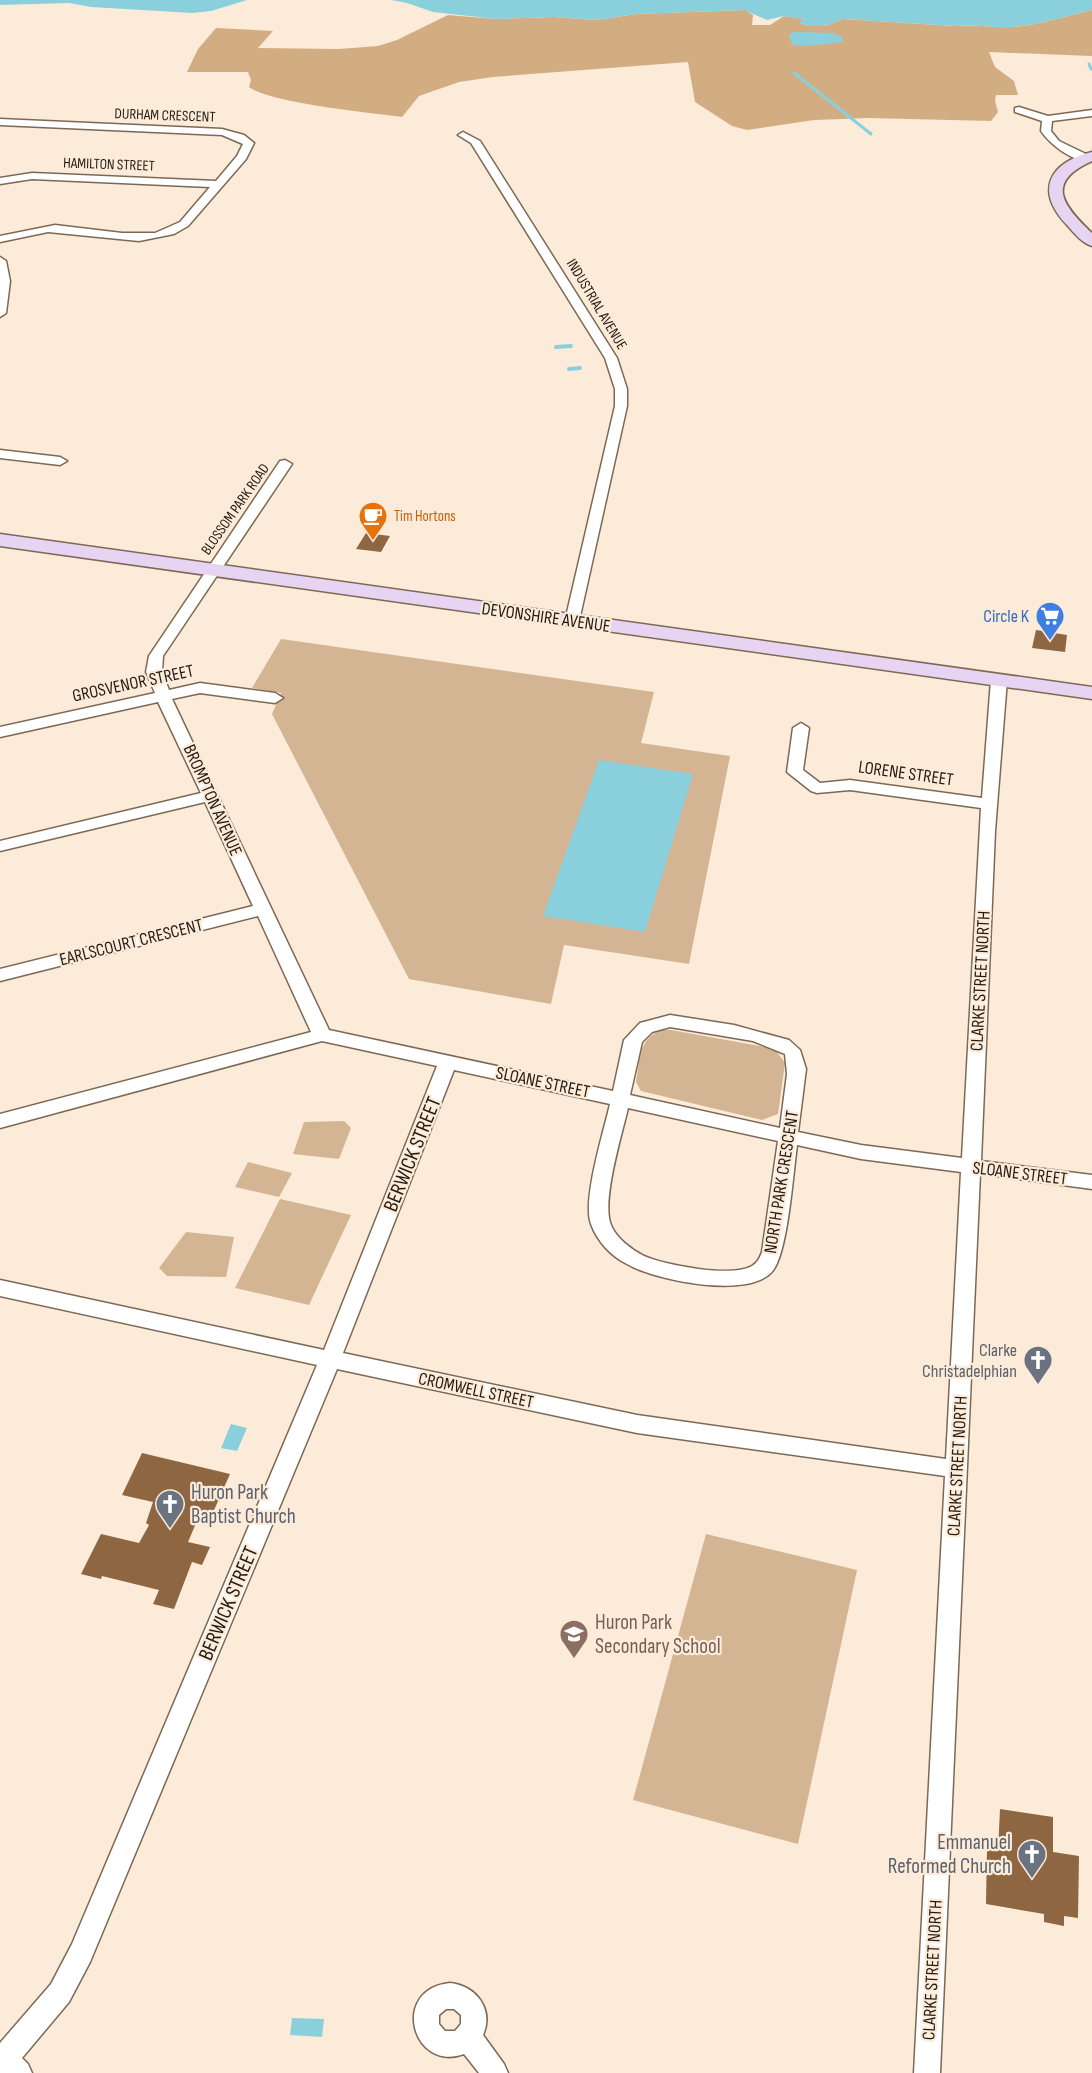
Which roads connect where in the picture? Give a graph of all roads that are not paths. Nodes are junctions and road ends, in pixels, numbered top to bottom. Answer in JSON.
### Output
{"nodes":[{"id":1,"x":1019,"y":110,"type":"dead end"},
{"id":2,"x":1092,"y":112,"type":"edge"},
{"id":3,"x":1047,"y":119,"type":"junction"},
{"id":4,"x":0,"y":122,"type":"edge"},
{"id":5,"x":463,"y":135,"type":"dead end"},
{"id":6,"x":1089,"y":157,"type":"edge"},
{"id":7,"x":0,"y":181,"type":"edge"},
{"id":8,"x":217,"y":184,"type":"junction"},
{"id":9,"x":0,"y":239,"type":"edge"},
{"id":10,"x":1092,"y":241,"type":"edge"},
{"id":11,"x":0,"y":261,"type":"edge"},
{"id":12,"x":0,"y":313,"type":"edge"},
{"id":13,"x":0,"y":454,"type":"edge"},
{"id":14,"x":60,"y":462,"type":"dead end"},
{"id":15,"x":285,"y":464,"type":"dead end"},
{"id":16,"x":0,"y":540,"type":"edge"},
{"id":17,"x":211,"y":571,"type":"junction"},
{"id":18,"x":572,"y":621,"type":"junction"},
{"id":19,"x":999,"y":680,"type":"junction"},
{"id":20,"x":1092,"y":693,"type":"edge"},
{"id":21,"x":163,"y":695,"type":"junction"},
{"id":22,"x":274,"y":698,"type":"dead end"},
{"id":23,"x":801,"y":728,"type":"dead end"},
{"id":24,"x":0,"y":732,"type":"edge"},
{"id":25,"x":211,"y":796,"type":"junction"},
{"id":26,"x":988,"y":804,"type":"junction"},
{"id":27,"x":0,"y":846,"type":"edge"},
{"id":28,"x":262,"y":909,"type":"junction"},
{"id":29,"x":0,"y":975,"type":"edge"},
{"id":30,"x":322,"y":1035,"type":"junction"},
{"id":31,"x":448,"y":1062,"type":"junction"},
{"id":32,"x":620,"y":1099,"type":"junction"},
{"id":33,"x":0,"y":1121,"type":"edge"},
{"id":34,"x":788,"y":1135,"type":"junction"},
{"id":35,"x":970,"y":1167,"type":"junction"},
{"id":36,"x":1092,"y":1182,"type":"edge"},
{"id":37,"x":0,"y":1288,"type":"edge"},
{"id":38,"x":330,"y":1360,"type":"junction"},
{"id":39,"x":957,"y":1469,"type":"junction"},
{"id":40,"x":468,"y":2037,"type":"dead end"},
{"id":41,"x":7,"y":2064,"type":"edge"},
{"id":42,"x":495,"y":2073,"type":"edge"},
{"id":43,"x":927,"y":2073,"type":"edge"}],
"edges":[{"from":1,"to":3,"type":"street"},
{"from":2,"to":3,"type":"street"},
{"from":3,"to":6,"type":"street"},
{"from":4,"to":8,"type":"street","name":"DURHAM CRESCENT"},
{"from":5,"to":18,"type":"street","name":"INDUSTRIAL AVENUE"},
{"from":6,"to":10,"type":"main road"},
{"from":7,"to":8,"type":"street","name":"HAMILTON STREET"},
{"from":8,"to":9,"type":"street","name":"DURHAM CRESCENT"},
{"from":11,"to":12,"type":"street"},
{"from":13,"to":14,"type":"street"},
{"from":15,"to":17,"type":"street","name":"BLOSSOM PARK ROAD"},
{"from":16,"to":17,"type":"main road","name":"DEVONSHIRE AVENUE"},
{"from":17,"to":18,"type":"main road","name":"DEVONSHIRE AVENUE"},
{"from":17,"to":21,"type":"street","name":"BROMPTON AVENUE"},
{"from":18,"to":19,"type":"main road","name":"DEVONSHIRE AVENUE"},
{"from":19,"to":20,"type":"main road","name":"DEVONSHIRE AVENUE"},
{"from":19,"to":26,"type":"street","name":"CLARKE STREET NORTH"},
{"from":21,"to":22,"type":"street","name":"GROSVENOR STREET"},
{"from":21,"to":24,"type":"street","name":"GROSVENOR STREET"},
{"from":21,"to":25,"type":"street","name":"BROMPTON AVENUE"},
{"from":23,"to":26,"type":"street","name":"LORENE STREET"},
{"from":25,"to":27,"type":"street"},
{"from":25,"to":28,"type":"street","name":"BROMPTON AVENUE"},
{"from":26,"to":35,"type":"street","name":"CLARKE STREET NORTH"},
{"from":28,"to":29,"type":"street","name":"EARLSCOURT CRESCENT"},
{"from":28,"to":30,"type":"street","name":"BROMPTON AVENUE"},
{"from":30,"to":31,"type":"street","name":"SLOANE STREET"},
{"from":30,"to":33,"type":"street","name":"SLOANE STREET"},
{"from":31,"to":32,"type":"street","name":"SLOANE STREET"},
{"from":31,"to":38,"type":"street","name":"BERWICK STREET"},
{"from":32,"to":34,"type":"street","name":"SLOANE STREET"},
{"from":32,"to":34,"type":"street","name":"NORTH PARK CRESCENT"},
{"from":32,"to":34,"type":"street","name":"NORTH PARK CRESCENT"},
{"from":34,"to":35,"type":"street","name":"SLOANE STREET"},
{"from":35,"to":36,"type":"street","name":"SLOANE STREET"},
{"from":35,"to":39,"type":"street","name":"CLARKE STREET NORTH"},
{"from":37,"to":38,"type":"street","name":"CROMWELL STREET"},
{"from":38,"to":39,"type":"street","name":"CROMWELL STREET"},
{"from":38,"to":41,"type":"street","name":"BERWICK STREET"},
{"from":39,"to":43,"type":"street","name":"CLARKE STREET NORTH"},
{"from":40,"to":42,"type":"street"}]}
